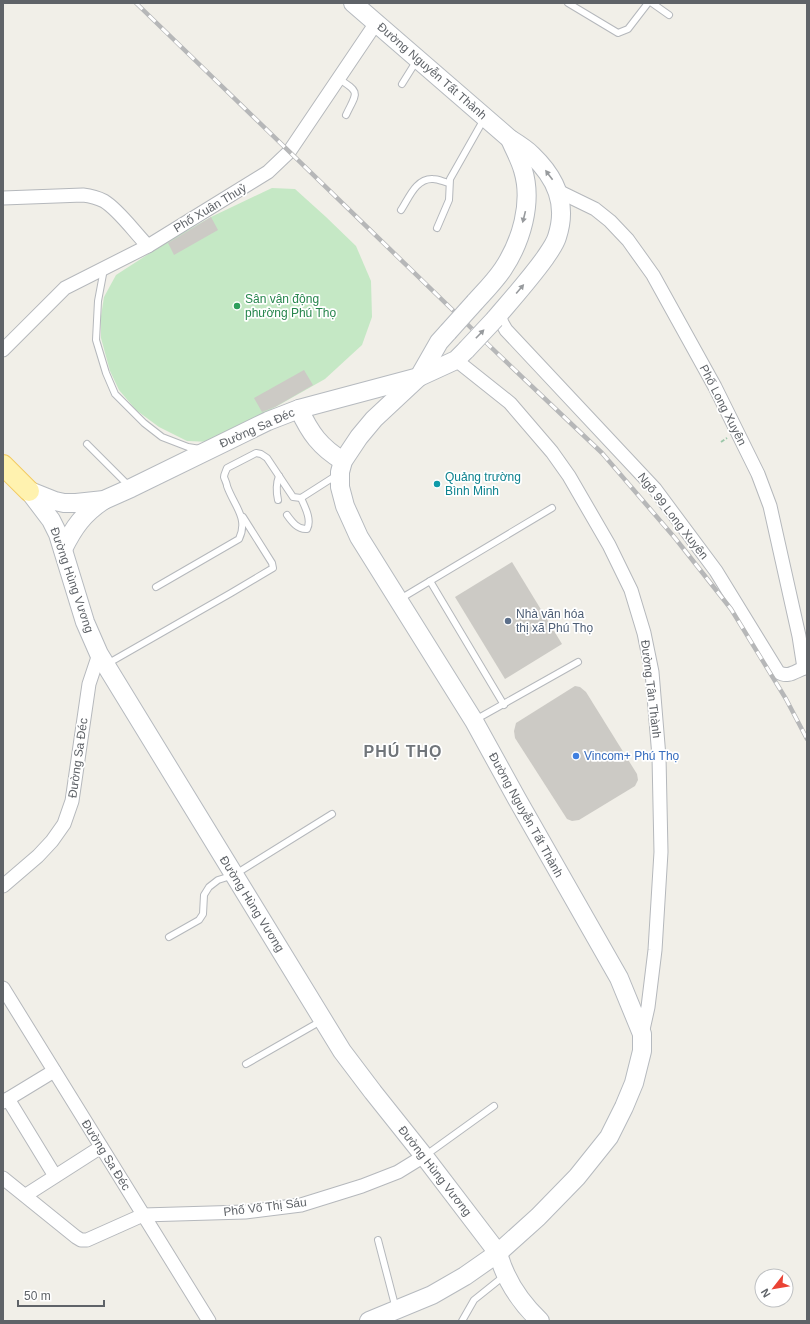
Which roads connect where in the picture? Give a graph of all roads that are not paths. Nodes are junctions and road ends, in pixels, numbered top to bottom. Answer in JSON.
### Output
{"nodes":[{"id":1,"x":568,"y":3,"type":"edge"},
{"id":2,"x":648,"y":3,"type":"edge"},
{"id":3,"x":652,"y":3,"type":"edge"},
{"id":4,"x":367,"y":10,"type":"edge"},
{"id":5,"x":669,"y":15,"type":"dead end"},
{"id":6,"x":418,"y":59,"type":"junction"},
{"id":7,"x":339,"y":79,"type":"junction"},
{"id":8,"x":402,"y":84,"type":"dead end"},
{"id":9,"x":346,"y":115,"type":"dead end"},
{"id":10,"x":486,"y":118,"type":"junction"},
{"id":11,"x":510,"y":139,"type":"junction"},
{"id":12,"x":449,"y":183,"type":"junction"},
{"id":13,"x":558,"y":191,"type":"junction"},
{"id":14,"x":3,"y":198,"type":"edge"},
{"id":15,"x":401,"y":210,"type":"dead end"},
{"id":16,"x":437,"y":228,"type":"dead end"},
{"id":17,"x":148,"y":246,"type":"junction"},
{"id":18,"x":105,"y":267,"type":"junction"},
{"id":19,"x":497,"y":316,"type":"junction"},
{"id":20,"x":3,"y":350,"type":"edge"},
{"id":21,"x":461,"y":355,"type":"junction"},
{"id":22,"x":419,"y":378,"type":"junction"},
{"id":23,"x":299,"y":409,"type":"junction"},
{"id":24,"x":87,"y":444,"type":"dead end"},
{"id":25,"x":207,"y":450,"type":"junction"},
{"id":26,"x":3,"y":465,"type":"edge"},
{"id":27,"x":342,"y":467,"type":"junction"},
{"id":28,"x":279,"y":476,"type":"junction"},
{"id":29,"x":132,"y":488,"type":"junction"},
{"id":30,"x":29,"y":491,"type":"junction"},
{"id":31,"x":301,"y":498,"type":"junction"},
{"id":32,"x":104,"y":500,"type":"junction"},
{"id":33,"x":278,"y":500,"type":"dead end"},
{"id":34,"x":552,"y":508,"type":"dead end"},
{"id":35,"x":240,"y":513,"type":"junction"},
{"id":36,"x":287,"y":515,"type":"dead end"},
{"id":37,"x":63,"y":549,"type":"junction"},
{"id":38,"x":430,"y":581,"type":"junction"},
{"id":39,"x":156,"y":587,"type":"dead end"},
{"id":40,"x":399,"y":600,"type":"junction"},
{"id":41,"x":102,"y":660,"type":"junction"},
{"id":42,"x":578,"y":662,"type":"dead end"},
{"id":43,"x":805,"y":667,"type":"edge"},
{"id":44,"x":504,"y":704,"type":"junction"},
{"id":45,"x":474,"y":721,"type":"junction"},
{"id":46,"x":332,"y":814,"type":"dead end"},
{"id":47,"x":234,"y":874,"type":"junction"},
{"id":48,"x":3,"y":886,"type":"edge"},
{"id":49,"x":169,"y":937,"type":"dead end"},
{"id":50,"x":4,"y":990,"type":"edge"},
{"id":51,"x":323,"y":1020,"type":"junction"},
{"id":52,"x":642,"y":1034,"type":"junction"},
{"id":53,"x":246,"y":1064,"type":"dead end"},
{"id":54,"x":54,"y":1071,"type":"junction"},
{"id":55,"x":5,"y":1101,"type":"edge"},
{"id":56,"x":494,"y":1106,"type":"dead end"},
{"id":57,"x":101,"y":1147,"type":"junction"},
{"id":58,"x":424,"y":1156,"type":"junction"},
{"id":59,"x":55,"y":1176,"type":"junction"},
{"id":60,"x":3,"y":1178,"type":"edge"},
{"id":61,"x":26,"y":1195,"type":"junction"},
{"id":62,"x":143,"y":1215,"type":"junction"},
{"id":63,"x":378,"y":1240,"type":"dead end"},
{"id":64,"x":498,"y":1252,"type":"junction"},
{"id":65,"x":505,"y":1275,"type":"junction"},
{"id":66,"x":397,"y":1310,"type":"junction"},
{"id":67,"x":209,"y":1321,"type":"edge"},
{"id":68,"x":369,"y":1321,"type":"edge"},
{"id":69,"x":462,"y":1321,"type":"edge"},
{"id":70,"x":540,"y":1321,"type":"edge"}],
"edges":[{"from":1,"to":2,"type":"lane"},
{"from":3,"to":5,"type":"lane"},
{"from":4,"to":6,"type":"main road","name":"Đường Nguyễn Tất Thành"},
{"from":4,"to":7,"type":"street","name":"Phố Xuân Thuỷ"},
{"from":6,"to":8,"type":"lane"},
{"from":6,"to":10,"type":"main road","name":"Đường Nguyễn Tất Thành"},
{"from":7,"to":9,"type":"lane"},
{"from":7,"to":17,"type":"street","name":"Phố Xuân Thuỷ"},
{"from":10,"to":11,"type":"main road","name":"Đường Nguyễn Tất Thành"},
{"from":10,"to":12,"type":"lane"},
{"from":13,"to":11,"type":"main road","name":"Đường Nguyễn Tất Thành","one_way":true},
{"from":11,"to":22,"type":"main road","name":"Đường Nguyễn Tất Thành","one_way":true,"bridge":true},
{"from":12,"to":15,"type":"lane"},
{"from":12,"to":16,"type":"lane"},
{"from":19,"to":13,"type":"main road","name":"Đường Nguyễn Tất Thành","one_way":true},
{"from":13,"to":43,"type":"street","name":"Phố Long Xuyên"},
{"from":14,"to":17,"type":"street"},
{"from":17,"to":18,"type":"street","name":"Phố Xuân Thuỷ"},
{"from":18,"to":20,"type":"street","name":"Phố Xuân Thuỷ"},
{"from":18,"to":25,"type":"lane"},
{"from":21,"to":19,"type":"main road","name":"Đường Nguyễn Tất Thành","one_way":true,"bridge":true},
{"from":19,"to":43,"type":"street","name":"Ngõ 99 Long Xuyên"},
{"from":21,"to":22,"type":"main road"},
{"from":21,"to":52,"type":"street","name":"Đường Tân Thành"},
{"from":22,"to":23,"type":"main road","name":"Đường Sa Đéc"},
{"from":22,"to":27,"type":"main road"},
{"from":23,"to":25,"type":"main road","name":"Đường Sa Đéc"},
{"from":23,"to":27,"type":"main road"},
{"from":24,"to":29,"type":"lane"},
{"from":25,"to":29,"type":"main road","name":"Đường Sa Đéc"},
{"from":26,"to":30,"type":"main road","name":"Đường Hùng Vương"},
{"from":27,"to":31,"type":"lane"},
{"from":27,"to":40,"type":"main road","name":"Đường Nguyễn Tất Thành"},
{"from":28,"to":31,"type":"lane"},
{"from":28,"to":33,"type":"lane"},
{"from":28,"to":35,"type":"lane"},
{"from":29,"to":32,"type":"main road","name":"Đường Sa Đéc"},
{"from":30,"to":32,"type":"main road","name":"Đường Sa Đéc"},
{"from":30,"to":37,"type":"main road","name":"Đường Hùng Vương"},
{"from":31,"to":36,"type":"lane"},
{"from":32,"to":37,"type":"main road","name":"Đường Sa Đéc"},
{"from":34,"to":38,"type":"lane"},
{"from":35,"to":39,"type":"lane"},
{"from":35,"to":41,"type":"lane"},
{"from":37,"to":41,"type":"main road","name":"Đường Hùng Vương"},
{"from":38,"to":40,"type":"lane"},
{"from":38,"to":44,"type":"lane"},
{"from":40,"to":45,"type":"main road","name":"Đường Nguyễn Tất Thành"},
{"from":41,"to":47,"type":"main road","name":"Đường Hùng Vương"},
{"from":41,"to":48,"type":"street","name":"Đường Sa Đéc"},
{"from":42,"to":44,"type":"lane"},
{"from":44,"to":45,"type":"lane"},
{"from":45,"to":52,"type":"main road","name":"Đường Nguyễn Tất Thành"},
{"from":46,"to":47,"type":"lane"},
{"from":47,"to":49,"type":"lane"},
{"from":47,"to":51,"type":"main road","name":"Đường Hùng Vương"},
{"from":50,"to":54,"type":"street","name":"Đường Sa Đéc"},
{"from":51,"to":53,"type":"lane"},
{"from":51,"to":58,"type":"main road","name":"Đường Hùng Vương"},
{"from":52,"to":64,"type":"main road","name":"Đường Nguyễn Tất Thành"},
{"from":54,"to":55,"type":"street"},
{"from":54,"to":57,"type":"street","name":"Đường Sa Đéc"},
{"from":55,"to":59,"type":"street"},
{"from":56,"to":58,"type":"lane"},
{"from":57,"to":59,"type":"street"},
{"from":57,"to":62,"type":"street","name":"Đường Sa Đéc"},
{"from":58,"to":62,"type":"street","name":"Phố Võ Thị Sáu"},
{"from":58,"to":64,"type":"main road","name":"Đường Hùng Vương"},
{"from":59,"to":61,"type":"street"},
{"from":60,"to":61,"type":"street"},
{"from":61,"to":62,"type":"street"},
{"from":62,"to":67,"type":"street","name":"Đường Sa Đéc"},
{"from":63,"to":66,"type":"lane"},
{"from":64,"to":65,"type":"main road","name":"Đường Hùng Vương"},
{"from":64,"to":66,"type":"main road","name":"Đường Nguyễn Tất Thành"},
{"from":65,"to":69,"type":"lane"},
{"from":65,"to":70,"type":"main road","name":"Đường Hùng Vương"},
{"from":66,"to":68,"type":"main road","name":"Đường Nguyễn Tất Thành"}]}
